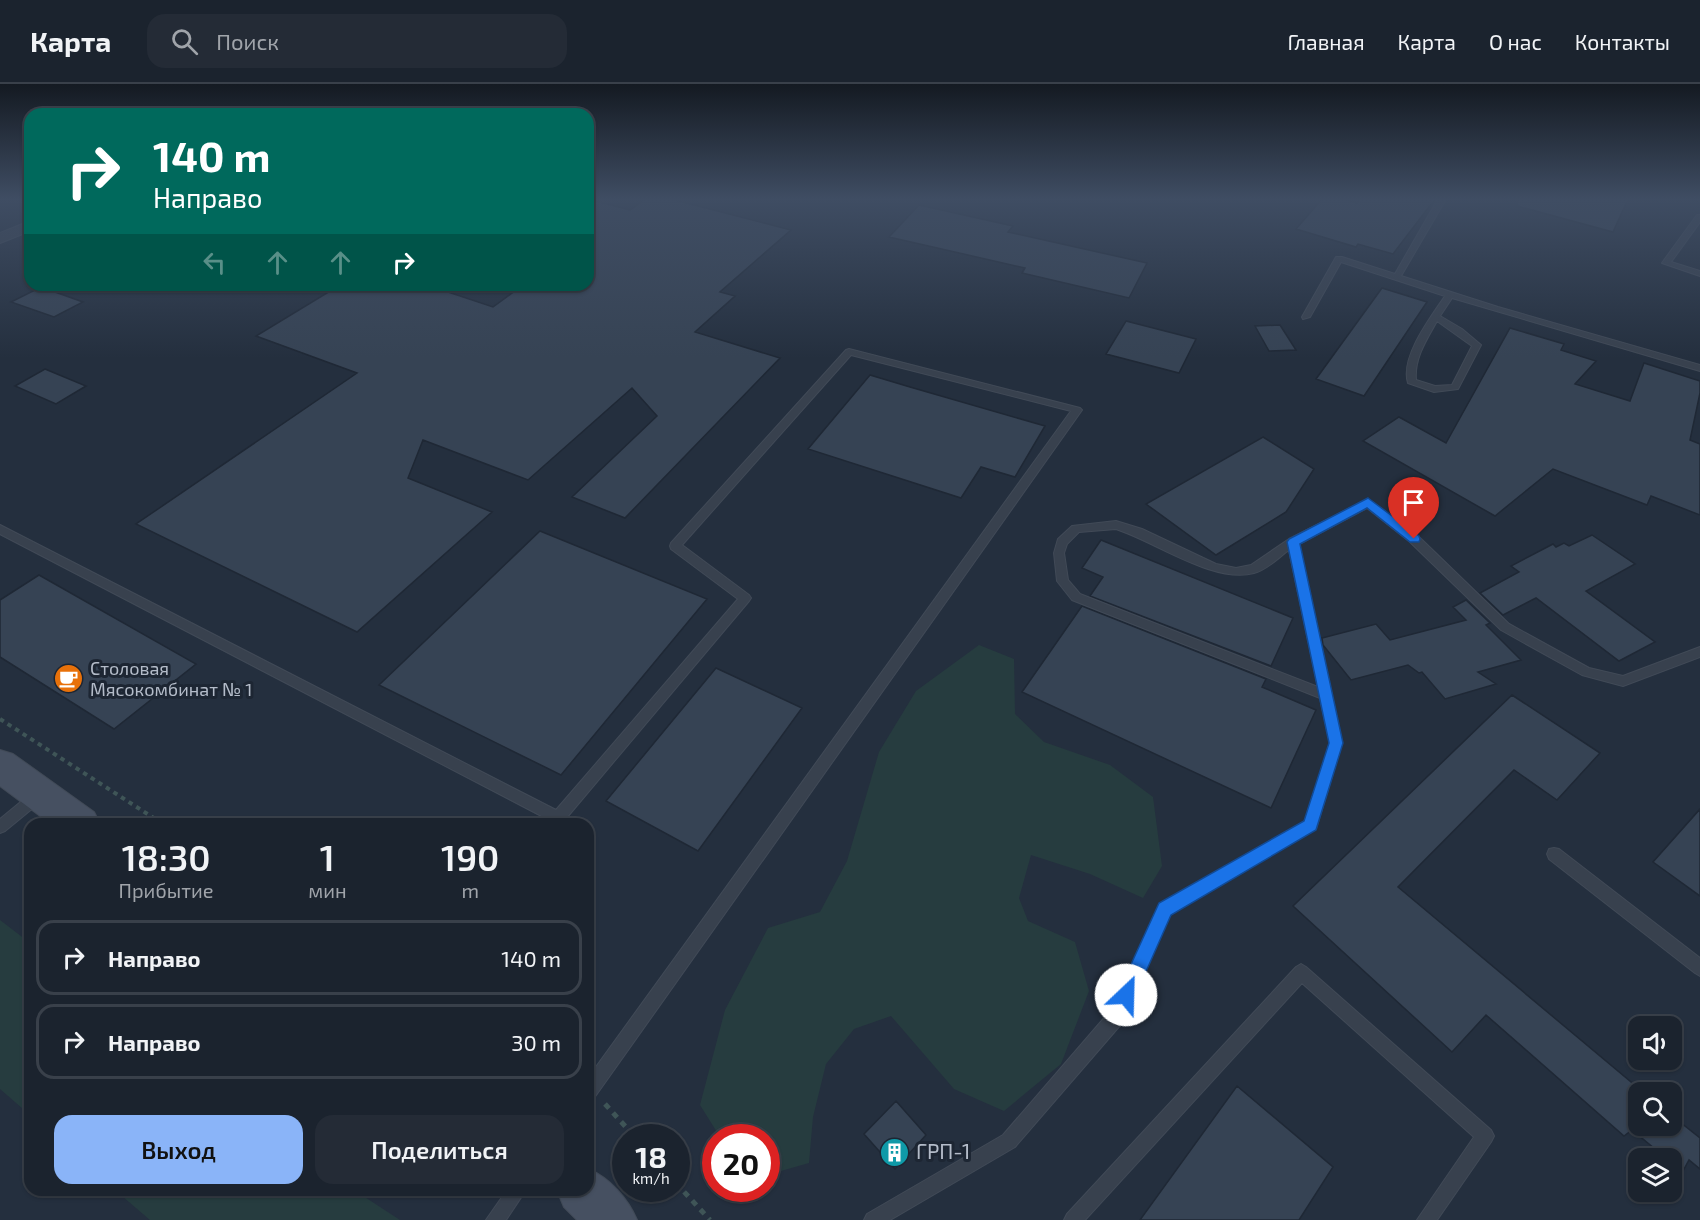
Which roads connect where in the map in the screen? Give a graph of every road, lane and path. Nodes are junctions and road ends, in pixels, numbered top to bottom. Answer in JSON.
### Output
{"nodes":[{"id":1,"x":1411,"y":252,"type":"edge"},
{"id":2,"x":1674,"y":252,"type":"edge"},
{"id":3,"x":1700,"y":274,"type":"edge"},
{"id":4,"x":1397,"y":277,"type":"junction"},
{"id":5,"x":1450,"y":294,"type":"junction"},
{"id":6,"x":1306,"y":317,"type":"dead end"},
{"id":7,"x":1436,"y":317,"type":"junction"},
{"id":8,"x":1700,"y":368,"type":"edge"},
{"id":9,"x":0,"y":530,"type":"edge"},
{"id":10,"x":1293,"y":542,"type":"junction"},
{"id":11,"x":1700,"y":652,"type":"edge"},
{"id":12,"x":1325,"y":695,"type":"junction"},
{"id":13,"x":0,"y":719,"type":"edge"},
{"id":14,"x":0,"y":765,"type":"edge"},
{"id":15,"x":40,"y":795,"type":"junction"},
{"id":16,"x":73,"y":818,"type":"edge"},
{"id":17,"x":154,"y":818,"type":"edge"},
{"id":18,"x":558,"y":818,"type":"edge"},
{"id":19,"x":558,"y":818,"type":"edge"},
{"id":20,"x":0,"y":827,"type":"edge"},
{"id":21,"x":1554,"y":854,"type":"dead end"},
{"id":22,"x":1700,"y":968,"type":"edge"},
{"id":23,"x":594,"y":1084,"type":"edge"},
{"id":24,"x":594,"y":1094,"type":"edge"},
{"id":25,"x":623,"y":1124,"type":"edge"},
{"id":26,"x":512,"y":1196,"type":"edge"},
{"id":27,"x":587,"y":1196,"type":"edge"},
{"id":28,"x":690,"y":1198,"type":"edge"},
{"id":29,"x":495,"y":1220,"type":"edge"},
{"id":30,"x":612,"y":1220,"type":"edge"},
{"id":31,"x":710,"y":1220,"type":"edge"},
{"id":32,"x":873,"y":1220,"type":"edge"},
{"id":33,"x":1073,"y":1220,"type":"edge"},
{"id":34,"x":1426,"y":1220,"type":"edge"}],
"edges":[{"from":1,"to":4,"type":"lane"},
{"from":2,"to":3,"type":"lane"},
{"from":4,"to":5,"type":"lane"},
{"from":4,"to":6,"type":"lane"},
{"from":5,"to":7,"type":"lane"},
{"from":5,"to":8,"type":"lane"},
{"from":7,"to":7,"type":"lane"},
{"from":9,"to":19,"type":"lane"},
{"from":10,"to":11,"type":"lane"},
{"from":10,"to":12,"type":"lane"},
{"from":10,"to":12,"type":"lane"},
{"from":12,"to":32,"type":"lane"},
{"from":13,"to":17,"type":"path"},
{"from":14,"to":15,"type":"main road"},
{"from":15,"to":16,"type":"main road"},
{"from":15,"to":20,"type":"lane"},
{"from":18,"to":23,"type":"lane"},
{"from":21,"to":22,"type":"lane"},
{"from":24,"to":25,"type":"path"},
{"from":26,"to":29,"type":"lane"},
{"from":27,"to":30,"type":"main road"},
{"from":28,"to":31,"type":"path"},
{"from":33,"to":34,"type":"lane"}]}
